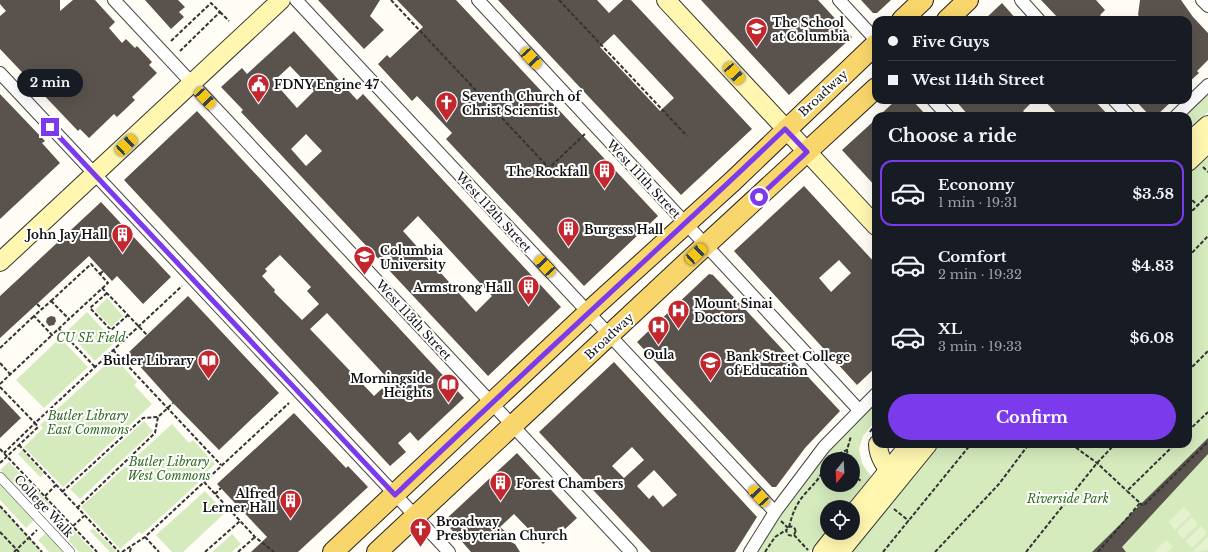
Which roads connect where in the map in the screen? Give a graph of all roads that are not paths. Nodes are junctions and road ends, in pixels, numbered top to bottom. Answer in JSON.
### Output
{"nodes":[{"id":1,"x":114,"y":0,"type":"edge"},
{"id":2,"x":281,"y":0,"type":"edge"},
{"id":3,"x":296,"y":0,"type":"edge"},
{"id":4,"x":478,"y":0,"type":"edge"},
{"id":5,"x":666,"y":0,"type":"edge"},
{"id":6,"x":839,"y":0,"type":"edge"},
{"id":7,"x":923,"y":0,"type":"edge"},
{"id":8,"x":968,"y":0,"type":"edge"},
{"id":9,"x":1021,"y":0,"type":"edge"},
{"id":10,"x":1202,"y":0,"type":"edge"},
{"id":11,"x":1208,"y":6,"type":"edge"},
{"id":12,"x":906,"y":16,"type":"edge"},
{"id":13,"x":951,"y":16,"type":"edge"},
{"id":14,"x":1035,"y":16,"type":"edge"},
{"id":15,"x":872,"y":36,"type":"edge"},
{"id":16,"x":872,"y":48,"type":"edge"},
{"id":17,"x":0,"y":73,"type":"edge"},
{"id":18,"x":192,"y":84,"type":"junction"},
{"id":19,"x":1208,"y":85,"type":"edge"},
{"id":20,"x":872,"y":92,"type":"edge"},
{"id":21,"x":1192,"y":100,"type":"edge"},
{"id":22,"x":937,"y":104,"type":"edge"},
{"id":23,"x":1118,"y":104,"type":"edge"},
{"id":24,"x":1188,"y":104,"type":"edge"},
{"id":25,"x":944,"y":112,"type":"edge"},
{"id":26,"x":1125,"y":112,"type":"edge"},
{"id":27,"x":1180,"y":112,"type":"edge"},
{"id":28,"x":1208,"y":125,"type":"edge"},
{"id":29,"x":785,"y":129,"type":"junction"},
{"id":30,"x":1192,"y":139,"type":"edge"},
{"id":31,"x":1208,"y":144,"type":"edge"},
{"id":32,"x":807,"y":152,"type":"junction"},
{"id":33,"x":1192,"y":158,"type":"edge"},
{"id":34,"x":94,"y":174,"type":"junction"},
{"id":35,"x":872,"y":222,"type":"edge"},
{"id":36,"x":686,"y":224,"type":"junction"},
{"id":37,"x":706,"y":245,"type":"junction"},
{"id":38,"x":0,"y":262,"type":"edge"},
{"id":39,"x":589,"y":313,"type":"junction"},
{"id":40,"x":609,"y":335,"type":"junction"},
{"id":41,"x":872,"y":398,"type":"edge"},
{"id":42,"x":492,"y":404,"type":"junction"},
{"id":43,"x":859,"y":410,"type":"junction"},
{"id":44,"x":513,"y":425,"type":"junction"},
{"id":45,"x":879,"y":448,"type":"edge"},
{"id":46,"x":908,"y":448,"type":"edge"},
{"id":47,"x":924,"y":448,"type":"edge"},
{"id":48,"x":894,"y":475,"type":"junction"},
{"id":49,"x":0,"y":477,"type":"edge"},
{"id":50,"x":395,"y":495,"type":"junction"},
{"id":51,"x":860,"y":507,"type":"edge"},
{"id":52,"x":775,"y":512,"type":"junction"},
{"id":53,"x":416,"y":516,"type":"junction"},
{"id":54,"x":829,"y":540,"type":"edge"},
{"id":55,"x":70,"y":552,"type":"edge"},
{"id":56,"x":333,"y":552,"type":"edge"},
{"id":57,"x":378,"y":552,"type":"edge"},
{"id":58,"x":449,"y":552,"type":"edge"},
{"id":59,"x":631,"y":552,"type":"edge"},
{"id":60,"x":750,"y":552,"type":"edge"},
{"id":61,"x":815,"y":552,"type":"edge"},
{"id":62,"x":840,"y":552,"type":"edge"}],
"edges":[{"from":1,"to":18,"type":"street","name":"West 113th Street"},
{"from":2,"to":18,"type":"main road"},
{"from":3,"to":39,"type":"street","name":"West 112th Street"},
{"from":4,"to":36,"type":"street","name":"West 111th Street"},
{"from":5,"to":29,"type":"main road"},
{"from":6,"to":15,"type":"street"},
{"from":7,"to":12,"type":"main road"},
{"from":8,"to":13,"type":"main road"},
{"from":9,"to":14,"type":"street"},
{"from":10,"to":11,"type":"street"},
{"from":16,"to":29,"type":"main road","name":"Broadway"},
{"from":17,"to":34,"type":"street"},
{"from":18,"to":34,"type":"main road"},
{"from":18,"to":42,"type":"street","name":"West 113th Street"},
{"from":19,"to":21,"type":"street"},
{"from":20,"to":32,"type":"main road","name":"Broadway"},
{"from":22,"to":25,"type":"street"},
{"from":23,"to":26,"type":"street"},
{"from":24,"to":27,"type":"street"},
{"from":28,"to":30,"type":"main road"},
{"from":29,"to":32,"type":"main road"},
{"from":29,"to":36,"type":"main road","name":"Broadway"},
{"from":31,"to":33,"type":"main road"},
{"from":32,"to":35,"type":"main road"},
{"from":32,"to":37,"type":"main road","name":"Broadway"},
{"from":34,"to":38,"type":"main road"},
{"from":34,"to":50,"type":"street"},
{"from":36,"to":37,"type":"street","name":"West 111th Street"},
{"from":36,"to":39,"type":"main road","name":"Broadway"},
{"from":37,"to":40,"type":"main road","name":"Broadway"},
{"from":37,"to":43,"type":"street","name":"West 111th Street"},
{"from":39,"to":40,"type":"street","name":"West 112th Street"},
{"from":39,"to":42,"type":"main road","name":"Broadway"},
{"from":40,"to":44,"type":"main road","name":"Broadway"},
{"from":40,"to":52,"type":"street","name":"West 112th Street"},
{"from":41,"to":43,"type":"street"},
{"from":42,"to":44,"type":"street","name":"West 113th Street"},
{"from":42,"to":50,"type":"main road","name":"Broadway"},
{"from":43,"to":52,"type":"street"},
{"from":44,"to":53,"type":"main road","name":"Broadway"},
{"from":44,"to":59,"type":"street","name":"West 113th Street"},
{"from":45,"to":48,"type":"main road"},
{"from":46,"to":48,"type":"main road"},
{"from":47,"to":48,"type":"main road"},
{"from":48,"to":51,"type":"main road"},
{"from":48,"to":62,"type":"main road"},
{"from":49,"to":55,"type":"street","name":"College Walk"},
{"from":50,"to":53,"type":"street"},
{"from":50,"to":56,"type":"main road","name":"Broadway"},
{"from":52,"to":60,"type":"street"},
{"from":53,"to":57,"type":"main road","name":"Broadway"},
{"from":53,"to":58,"type":"street"},
{"from":54,"to":61,"type":"main road"}]}
